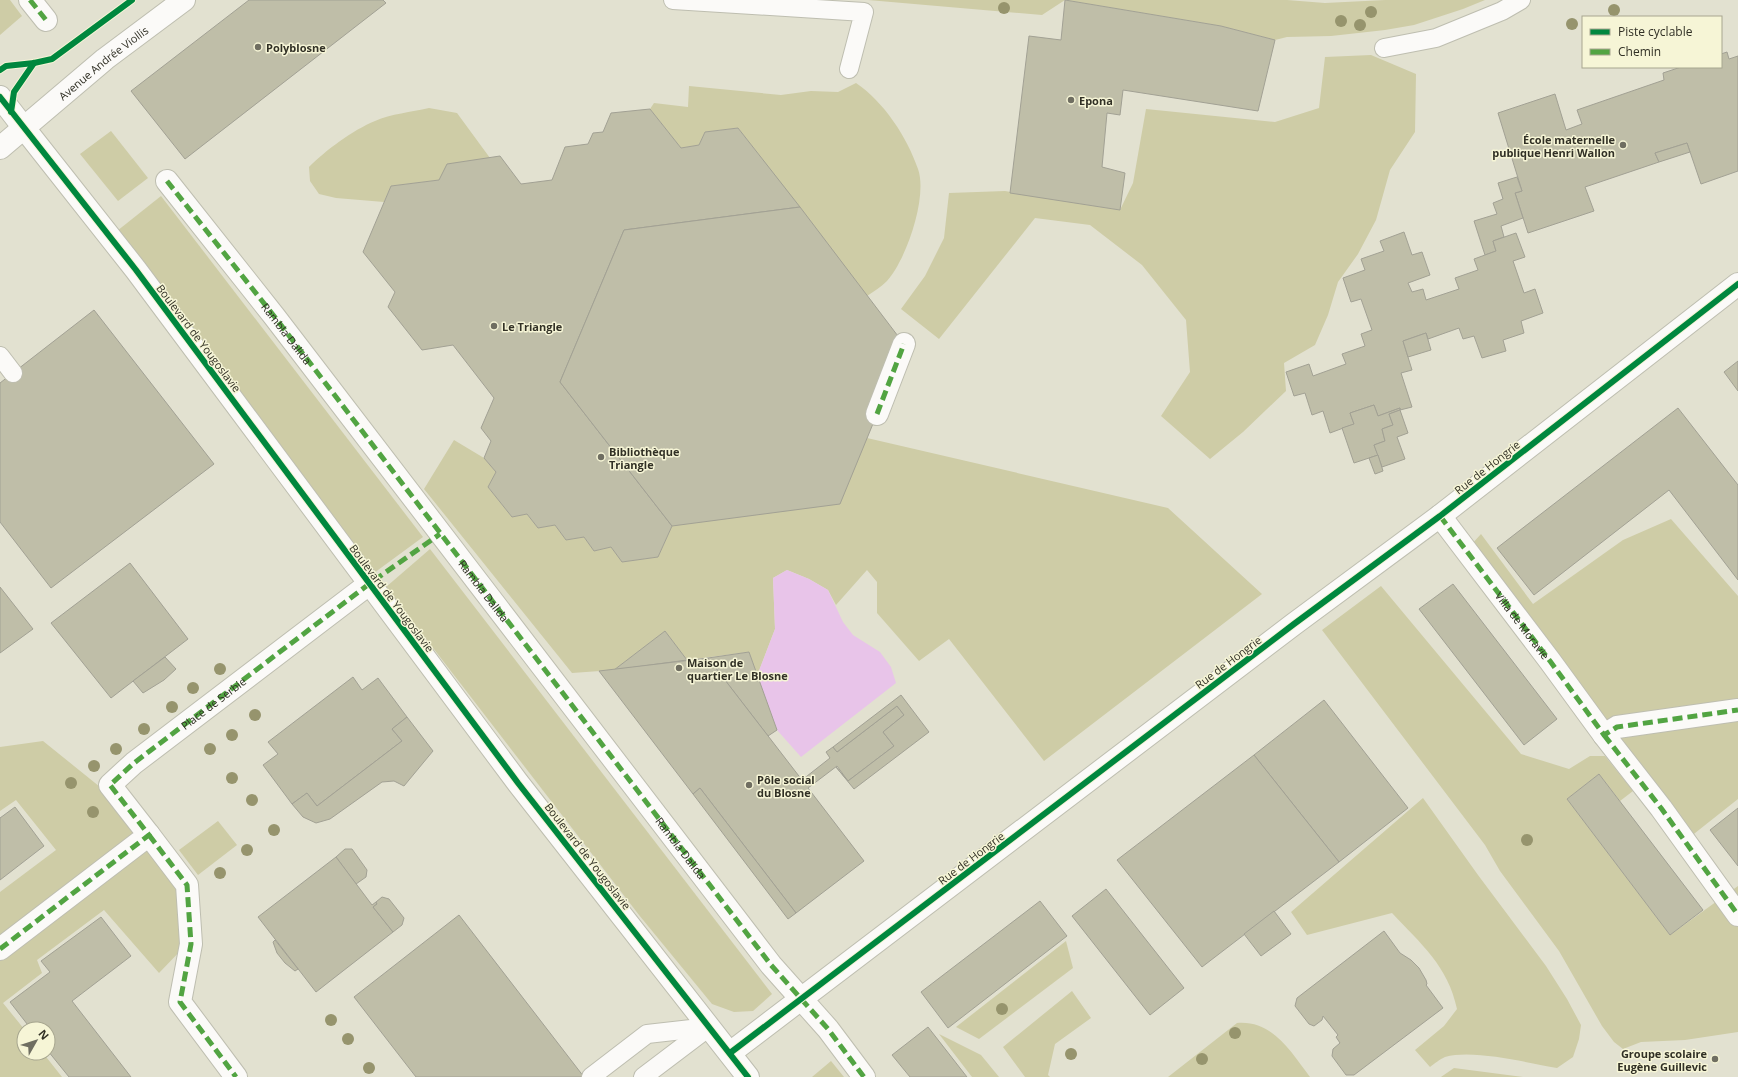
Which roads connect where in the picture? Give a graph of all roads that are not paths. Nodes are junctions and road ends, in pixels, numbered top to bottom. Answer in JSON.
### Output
{"nodes":[{"id":1,"x":30,"y":0,"type":"edge"},
{"id":2,"x":184,"y":0,"type":"edge"},
{"id":3,"x":673,"y":0,"type":"edge"},
{"id":4,"x":1521,"y":0,"type":"edge"},
{"id":5,"x":46,"y":20,"type":"dead end"},
{"id":6,"x":1384,"y":48,"type":"dead end"},
{"id":7,"x":849,"y":69,"type":"dead end"},
{"id":8,"x":0,"y":97,"type":"edge"},
{"id":9,"x":24,"y":128,"type":"junction"},
{"id":10,"x":0,"y":148,"type":"edge"},
{"id":11,"x":167,"y":181,"type":"dead end"},
{"id":12,"x":1738,"y":284,"type":"edge"},
{"id":13,"x":904,"y":344,"type":"dead end"},
{"id":14,"x":0,"y":356,"type":"edge"},
{"id":15,"x":13,"y":373,"type":"dead end"},
{"id":16,"x":877,"y":414,"type":"dead end"},
{"id":17,"x":1440,"y":516,"type":"junction"},
{"id":18,"x":369,"y":584,"type":"junction"},
{"id":19,"x":1738,"y":710,"type":"edge"},
{"id":20,"x":1604,"y":735,"type":"junction"},
{"id":21,"x":149,"y":835,"type":"junction"},
{"id":22,"x":1738,"y":915,"type":"edge"},
{"id":23,"x":0,"y":949,"type":"edge"},
{"id":24,"x":801,"y":999,"type":"junction"},
{"id":25,"x":709,"y":1027,"type":"junction"},
{"id":26,"x":730,"y":1053,"type":"junction"},
{"id":27,"x":236,"y":1077,"type":"edge"},
{"id":28,"x":591,"y":1077,"type":"edge"},
{"id":29,"x":643,"y":1077,"type":"edge"},
{"id":30,"x":748,"y":1077,"type":"edge"},
{"id":31,"x":864,"y":1077,"type":"edge"}],
"edges":[{"from":1,"to":5,"type":"street"},
{"from":2,"to":9,"type":"street","name":"Avenue Andrée Viollis"},
{"from":3,"to":7,"type":"lane"},
{"from":4,"to":6,"type":"lane"},
{"from":8,"to":9,"type":"street","name":"Boulevard de Yougoslavie"},
{"from":9,"to":10,"type":"street","name":"Avenue Andrée Viollis"},
{"from":9,"to":18,"type":"street","name":"Boulevard de Yougoslavie"},
{"from":11,"to":24,"type":"street","name":"Rambla Dalida"},
{"from":12,"to":17,"type":"street","name":"Rue de Hongrie"},
{"from":13,"to":16,"type":"street"},
{"from":14,"to":15,"type":"lane"},
{"from":17,"to":20,"type":"street","name":"Villa de Moravie"},
{"from":17,"to":24,"type":"street","name":"Rue de Hongrie"},
{"from":18,"to":21,"type":"street","name":"Place de Serbie"},
{"from":18,"to":25,"type":"street","name":"Boulevard de Yougoslavie"},
{"from":19,"to":20,"type":"street"},
{"from":20,"to":22,"type":"street","name":"Villa de Moravie"},
{"from":21,"to":23,"type":"street"},
{"from":21,"to":27,"type":"street","name":"Place de Serbie"},
{"from":24,"to":26,"type":"street","name":"Rue de Hongrie"},
{"from":24,"to":31,"type":"street"},
{"from":25,"to":26,"type":"street","name":"Boulevard de Yougoslavie"},
{"from":25,"to":28,"type":"lane"},
{"from":25,"to":29,"type":"lane"},
{"from":26,"to":30,"type":"street","name":"Boulevard de Yougoslavie"}]}
